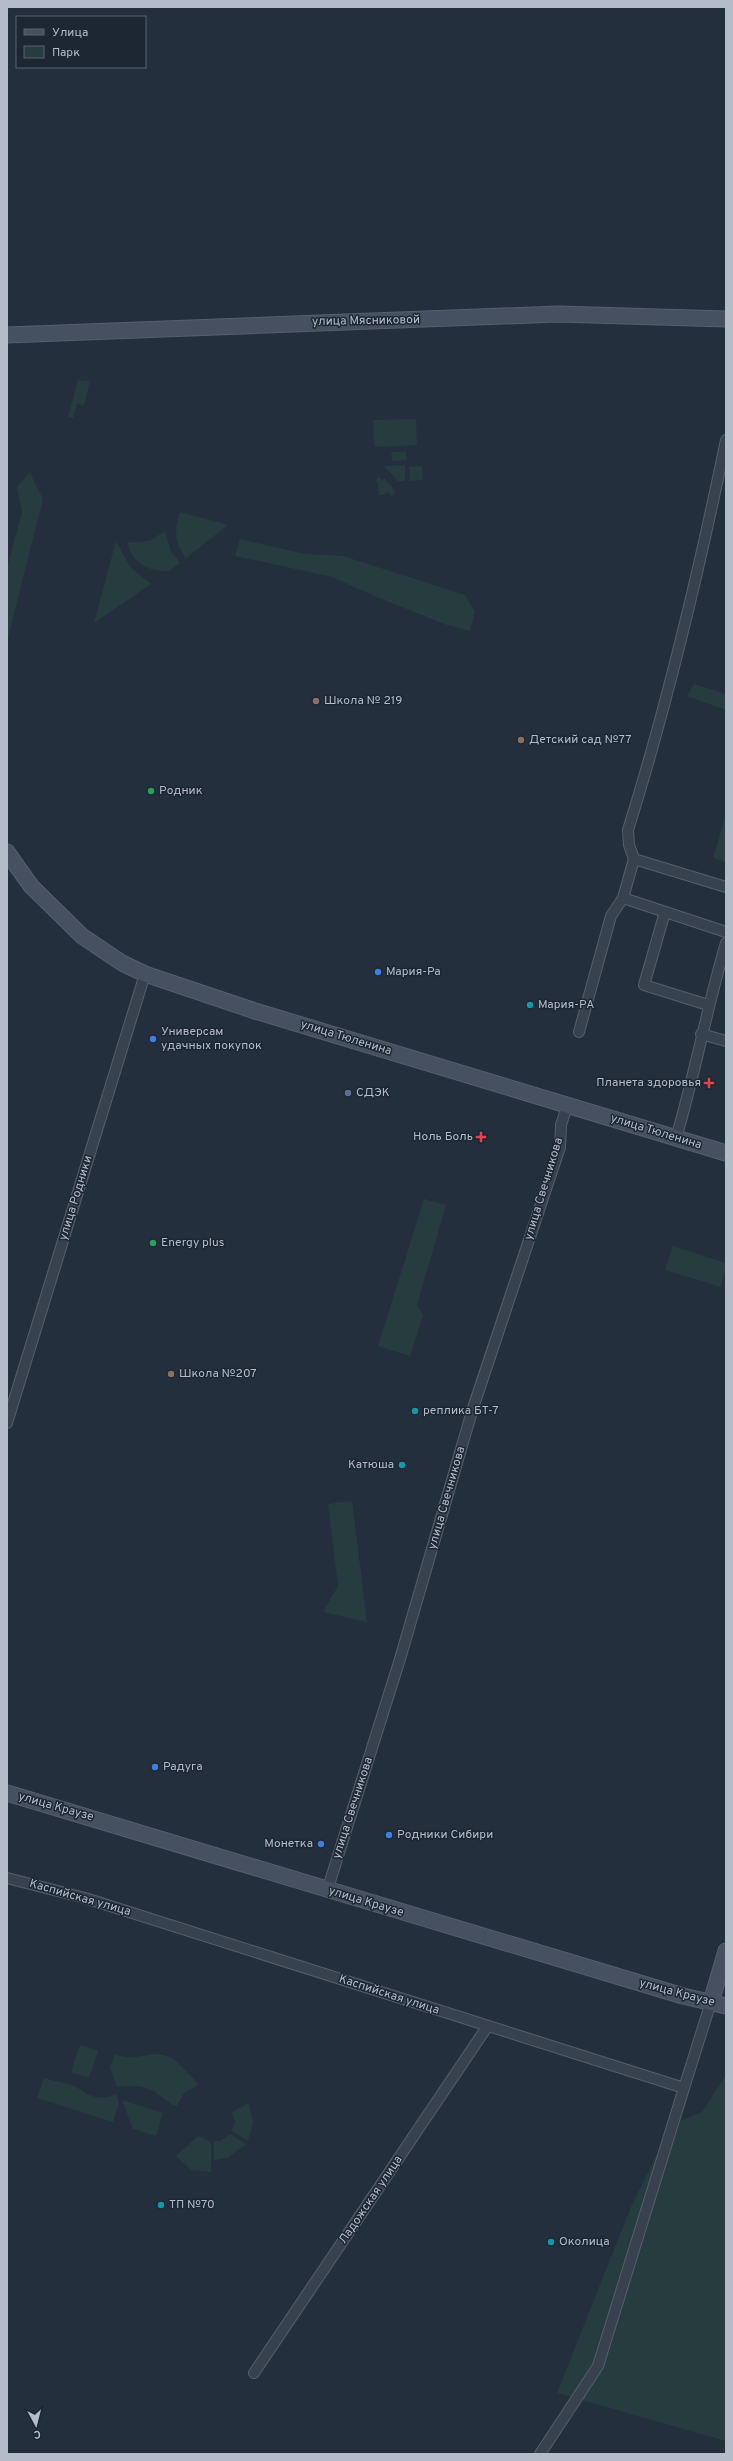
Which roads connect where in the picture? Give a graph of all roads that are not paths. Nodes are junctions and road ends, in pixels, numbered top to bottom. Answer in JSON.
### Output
{"nodes":[{"id":1,"x":726,"y":319,"type":"edge"},
{"id":2,"x":7,"y":335,"type":"edge"},
{"id":3,"x":726,"y":440,"type":"edge"},
{"id":4,"x":7,"y":852,"type":"edge"},
{"id":5,"x":634,"y":859,"type":"junction"},
{"id":6,"x":726,"y":887,"type":"edge"},
{"id":7,"x":623,"y":898,"type":"junction"},
{"id":8,"x":665,"y":912,"type":"junction"},
{"id":9,"x":726,"y":932,"type":"edge"},
{"id":10,"x":726,"y":943,"type":"edge"},
{"id":11,"x":145,"y":974,"type":"junction"},
{"id":12,"x":708,"y":1005,"type":"junction"},
{"id":13,"x":579,"y":1032,"type":"dead end"},
{"id":14,"x":701,"y":1034,"type":"junction"},
{"id":15,"x":726,"y":1041,"type":"edge"},
{"id":16,"x":567,"y":1106,"type":"junction"},
{"id":17,"x":676,"y":1138,"type":"junction"},
{"id":18,"x":726,"y":1153,"type":"edge"},
{"id":19,"x":7,"y":1423,"type":"edge"},
{"id":20,"x":7,"y":1793,"type":"edge"},
{"id":21,"x":7,"y":1878,"type":"edge"},
{"id":22,"x":327,"y":1891,"type":"junction"},
{"id":23,"x":726,"y":1951,"type":"edge"},
{"id":24,"x":711,"y":2002,"type":"junction"},
{"id":25,"x":726,"y":2006,"type":"edge"},
{"id":26,"x":488,"y":2027,"type":"junction"},
{"id":27,"x":684,"y":2088,"type":"junction"},
{"id":28,"x":254,"y":2373,"type":"dead end"},
{"id":29,"x":540,"y":2454,"type":"edge"}],
"edges":[{"from":1,"to":2,"type":"street","name":"улица Мясниковой"},
{"from":3,"to":5,"type":"street"},
{"from":4,"to":11,"type":"street","name":"улица Тюленина"},
{"from":5,"to":6,"type":"street"},
{"from":5,"to":7,"type":"street"},
{"from":7,"to":8,"type":"street"},
{"from":7,"to":13,"type":"street"},
{"from":8,"to":9,"type":"street"},
{"from":8,"to":12,"type":"street"},
{"from":10,"to":12,"type":"street"},
{"from":11,"to":16,"type":"street","name":"улица Тюленина"},
{"from":11,"to":19,"type":"street","name":"улица Родники"},
{"from":12,"to":14,"type":"street"},
{"from":14,"to":15,"type":"street"},
{"from":14,"to":17,"type":"street"},
{"from":16,"to":17,"type":"street","name":"улица Тюленина"},
{"from":16,"to":22,"type":"street","name":"улица Свечникова"},
{"from":17,"to":18,"type":"street","name":"улица Тюленина"},
{"from":20,"to":22,"type":"street","name":"улица Краузе"},
{"from":21,"to":26,"type":"street","name":"Каспийская улица"},
{"from":22,"to":24,"type":"street","name":"улица Краузе"},
{"from":23,"to":24,"type":"street"},
{"from":24,"to":25,"type":"street","name":"улица Краузе"},
{"from":24,"to":27,"type":"street"},
{"from":26,"to":27,"type":"street","name":"Каспийская улица"},
{"from":26,"to":28,"type":"street","name":"Ладожская улица"},
{"from":27,"to":29,"type":"street"}]}
